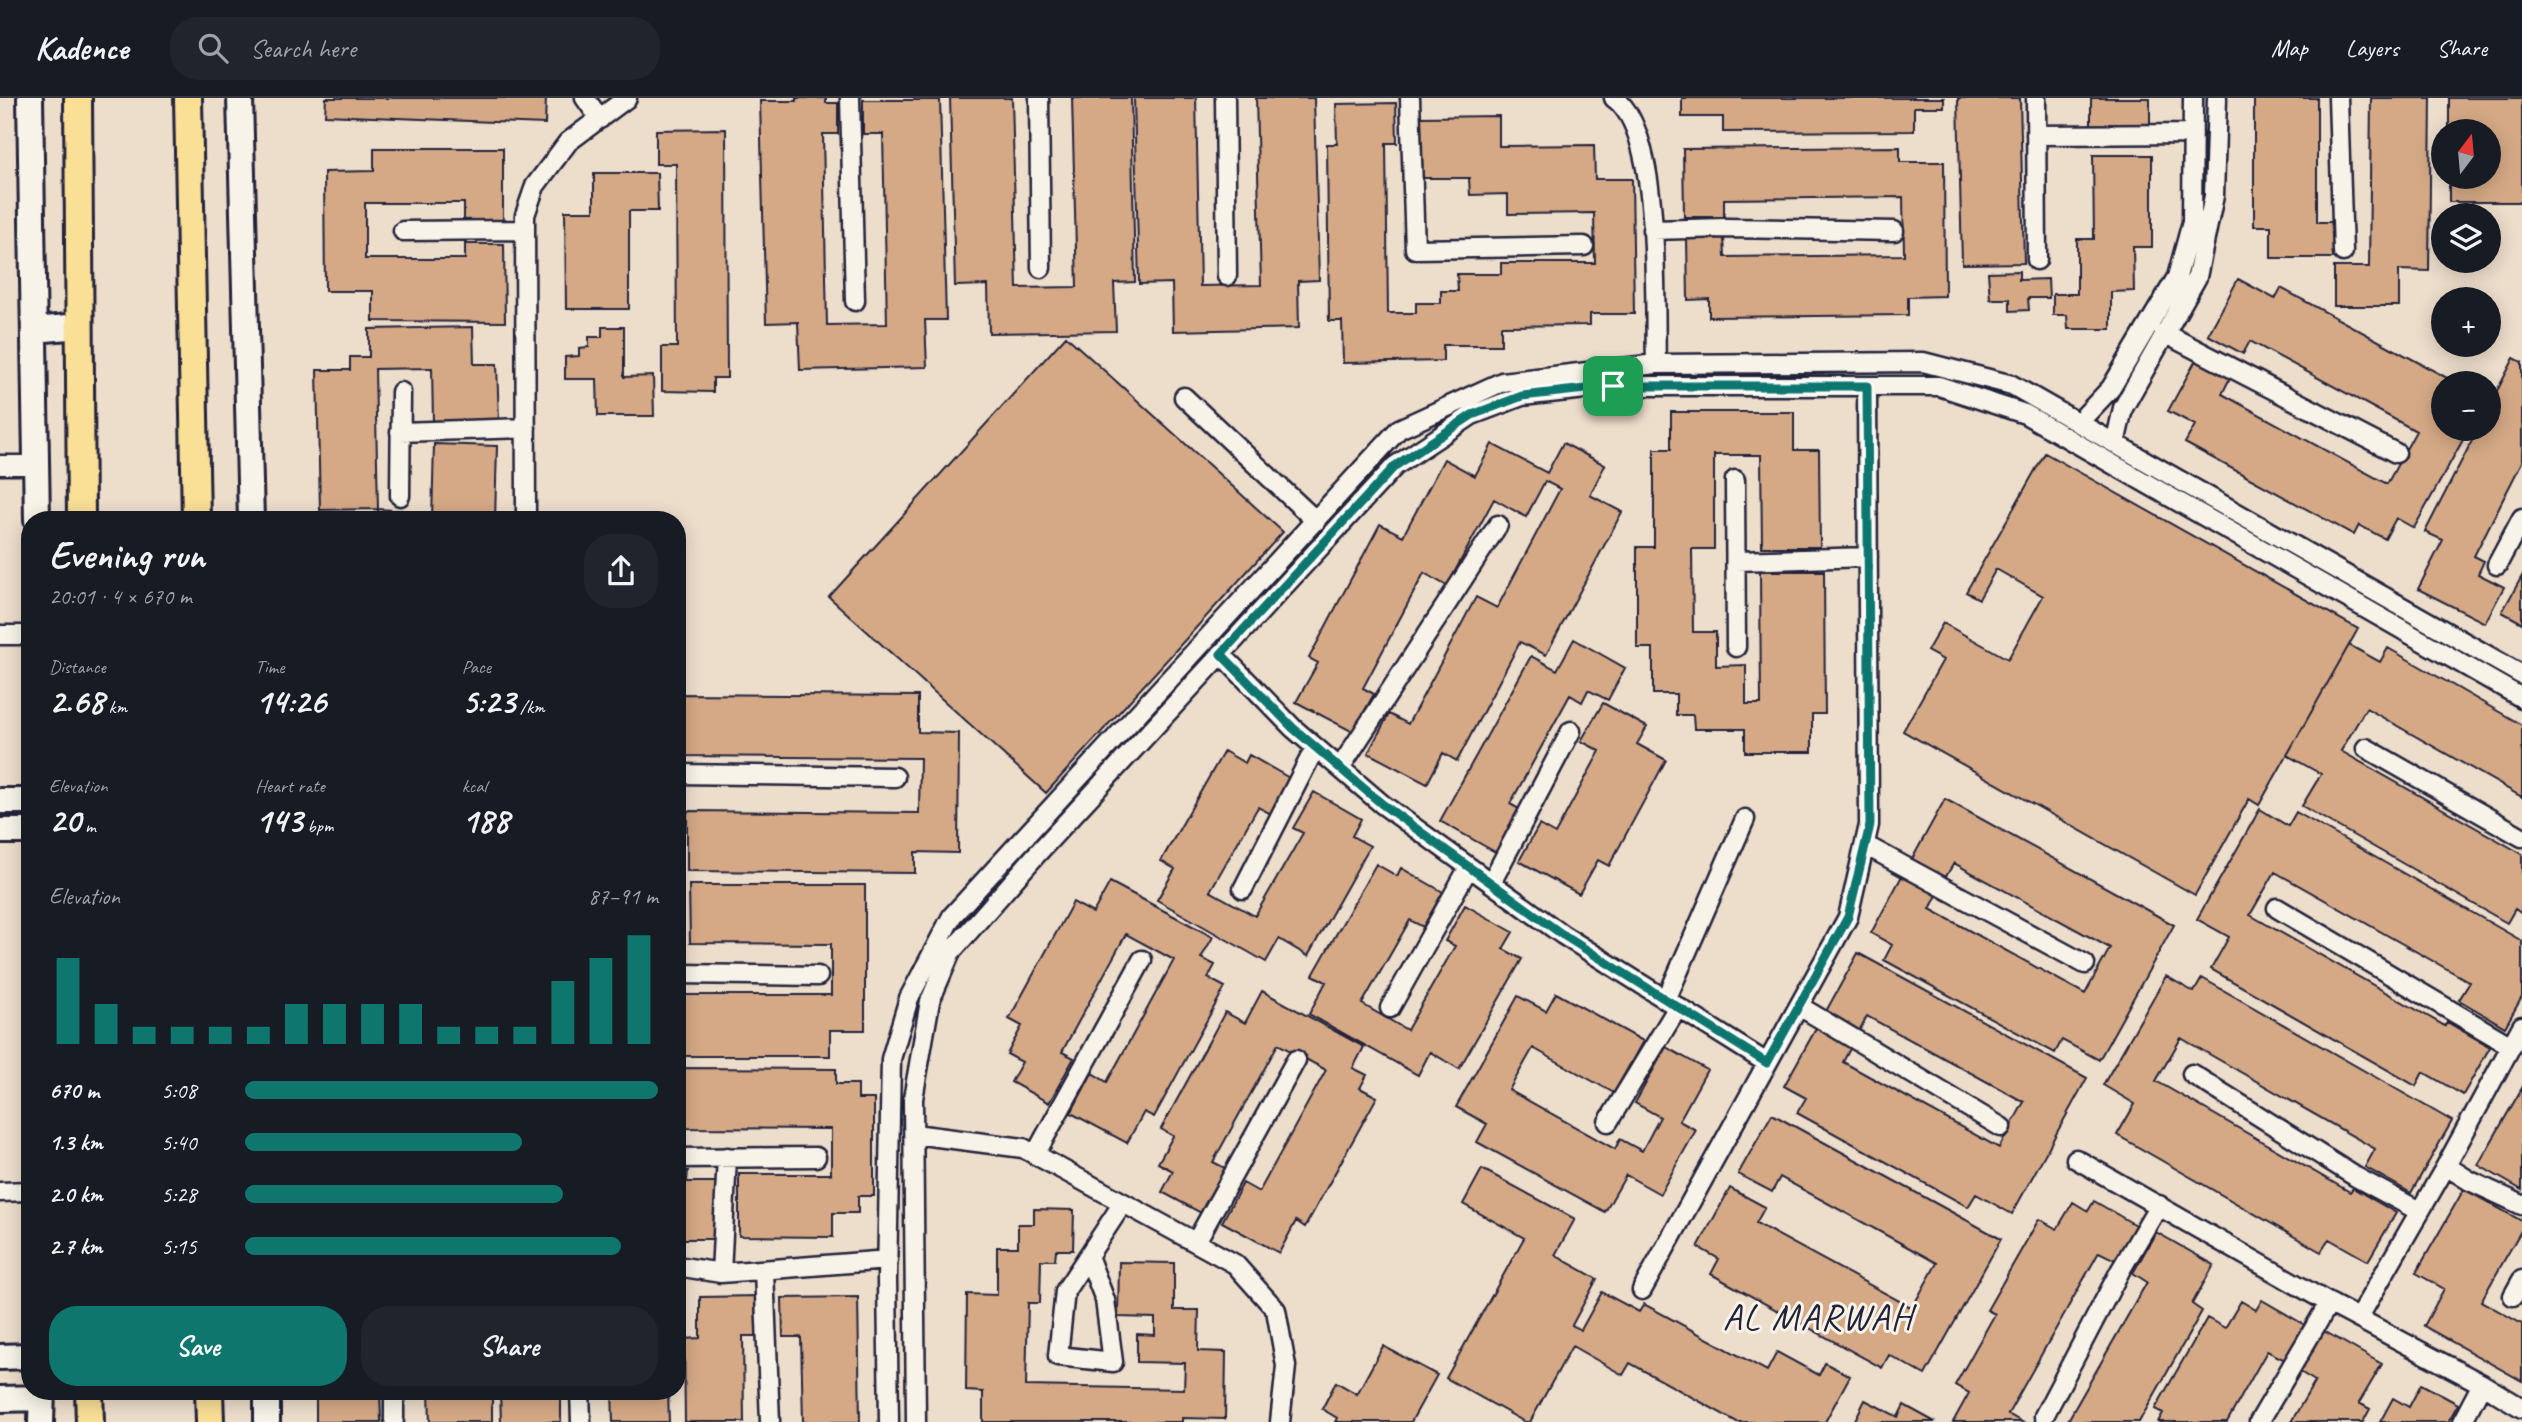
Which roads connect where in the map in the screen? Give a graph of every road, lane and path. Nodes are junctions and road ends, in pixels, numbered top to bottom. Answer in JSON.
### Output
{"nodes":[{"id":1,"x":30,"y":98,"type":"edge"},
{"id":2,"x":78,"y":98,"type":"edge"},
{"id":3,"x":188,"y":98,"type":"edge"},
{"id":4,"x":240,"y":98,"type":"edge"},
{"id":5,"x":585,"y":98,"type":"edge"},
{"id":6,"x":627,"y":98,"type":"edge"},
{"id":7,"x":850,"y":98,"type":"edge"},
{"id":8,"x":1040,"y":98,"type":"edge"},
{"id":9,"x":1225,"y":98,"type":"edge"},
{"id":10,"x":1410,"y":98,"type":"edge"},
{"id":11,"x":2036,"y":98,"type":"edge"},
{"id":12,"x":2193,"y":98,"type":"edge"},
{"id":13,"x":2217,"y":98,"type":"edge"},
{"id":14,"x":2338,"y":98,"type":"edge"},
{"id":15,"x":1619,"y":99,"type":"edge"},
{"id":16,"x":600,"y":119,"type":"junction"},
{"id":17,"x":2193,"y":134,"type":"junction"},
{"id":18,"x":2036,"y":135,"type":"junction"},
{"id":19,"x":525,"y":230,"type":"junction"},
{"id":20,"x":1653,"y":230,"type":"junction"},
{"id":21,"x":403,"y":231,"type":"dead end"},
{"id":22,"x":1894,"y":231,"type":"dead end"},
{"id":23,"x":1584,"y":246,"type":"dead end"},
{"id":24,"x":2343,"y":251,"type":"dead end"},
{"id":25,"x":2036,"y":260,"type":"dead end"},
{"id":26,"x":1041,"y":268,"type":"dead end"},
{"id":27,"x":1227,"y":276,"type":"dead end"},
{"id":28,"x":855,"y":301,"type":"dead end"},
{"id":29,"x":80,"y":326,"type":"junction"},
{"id":30,"x":34,"y":330,"type":"junction"},
{"id":31,"x":2164,"y":332,"type":"junction"},
{"id":32,"x":1656,"y":364,"type":"junction"},
{"id":33,"x":1867,"y":386,"type":"junction"},
{"id":34,"x":401,"y":392,"type":"dead end"},
{"id":35,"x":1184,"y":397,"type":"dead end"},
{"id":36,"x":2078,"y":423,"type":"junction"},
{"id":37,"x":526,"y":428,"type":"junction"},
{"id":38,"x":400,"y":432,"type":"junction"},
{"id":39,"x":2115,"y":444,"type":"junction"},
{"id":40,"x":2396,"y":453,"type":"dead end"},
{"id":41,"x":36,"y":464,"type":"junction"},
{"id":42,"x":0,"y":466,"type":"edge"},
{"id":43,"x":1735,"y":480,"type":"dead end"},
{"id":44,"x":400,"y":496,"type":"dead end"},
{"id":45,"x":37,"y":511,"type":"edge"},
{"id":46,"x":81,"y":511,"type":"edge"},
{"id":47,"x":195,"y":511,"type":"edge"},
{"id":48,"x":251,"y":511,"type":"edge"},
{"id":49,"x":526,"y":511,"type":"edge"},
{"id":50,"x":2522,"y":518,"type":"edge"},
{"id":51,"x":1316,"y":521,"type":"junction"},
{"id":52,"x":1498,"y":525,"type":"dead end"},
{"id":53,"x":2515,"y":550,"type":"edge"},
{"id":54,"x":1868,"y":557,"type":"junction"},
{"id":55,"x":1736,"y":561,"type":"junction"},
{"id":56,"x":2497,"y":565,"type":"dead end"},
{"id":57,"x":0,"y":635,"type":"edge"},
{"id":58,"x":21,"y":635,"type":"edge"},
{"id":59,"x":1736,"y":647,"type":"dead end"},
{"id":60,"x":1221,"y":654,"type":"junction"},
{"id":61,"x":2522,"y":675,"type":"edge"},
{"id":62,"x":2522,"y":698,"type":"edge"},
{"id":63,"x":1571,"y":731,"type":"dead end"},
{"id":64,"x":1315,"y":748,"type":"junction"},
{"id":65,"x":2366,"y":748,"type":"dead end"},
{"id":66,"x":1340,"y":768,"type":"junction"},
{"id":67,"x":686,"y":774,"type":"edge"},
{"id":68,"x":895,"y":777,"type":"dead end"},
{"id":69,"x":0,"y":801,"type":"edge"},
{"id":70,"x":21,"y":802,"type":"edge"},
{"id":71,"x":1745,"y":819,"type":"dead end"},
{"id":72,"x":0,"y":831,"type":"edge"},
{"id":73,"x":21,"y":831,"type":"edge"},
{"id":74,"x":2522,"y":837,"type":"edge"},
{"id":75,"x":1865,"y":845,"type":"junction"},
{"id":76,"x":1469,"y":867,"type":"junction"},
{"id":77,"x":1491,"y":883,"type":"junction"},
{"id":78,"x":1243,"y":889,"type":"dead end"},
{"id":79,"x":2277,"y":908,"type":"dead end"},
{"id":80,"x":1142,"y":960,"type":"dead end"},
{"id":81,"x":2085,"y":964,"type":"dead end"},
{"id":82,"x":686,"y":974,"type":"edge"},
{"id":83,"x":818,"y":976,"type":"dead end"},
{"id":84,"x":1672,"y":1003,"type":"junction"},
{"id":85,"x":1799,"y":1006,"type":"junction"},
{"id":86,"x":1390,"y":1009,"type":"dead end"},
{"id":87,"x":2522,"y":1026,"type":"edge"},
{"id":88,"x":2511,"y":1046,"type":"junction"},
{"id":89,"x":1296,"y":1060,"type":"dead end"},
{"id":90,"x":1767,"y":1063,"type":"junction"},
{"id":91,"x":2192,"y":1074,"type":"dead end"},
{"id":92,"x":1608,"y":1122,"type":"dead end"},
{"id":93,"x":2001,"y":1127,"type":"dead end"},
{"id":94,"x":914,"y":1134,"type":"junction"},
{"id":95,"x":1035,"y":1155,"type":"junction"},
{"id":96,"x":727,"y":1157,"type":"junction"},
{"id":97,"x":816,"y":1157,"type":"dead end"},
{"id":98,"x":686,"y":1158,"type":"edge"},
{"id":99,"x":2076,"y":1158,"type":"dead end"},
{"id":100,"x":2446,"y":1166,"type":"junction"},
{"id":101,"x":21,"y":1191,"type":"edge"},
{"id":102,"x":0,"y":1192,"type":"edge"},
{"id":103,"x":1123,"y":1203,"type":"junction"},
{"id":104,"x":2159,"y":1205,"type":"junction"},
{"id":105,"x":2522,"y":1205,"type":"edge"},
{"id":106,"x":2419,"y":1211,"type":"junction"},
{"id":107,"x":1196,"y":1242,"type":"junction"},
{"id":108,"x":1088,"y":1256,"type":"junction"},
{"id":109,"x":888,"y":1260,"type":"junction"},
{"id":110,"x":686,"y":1267,"type":"edge"},
{"id":111,"x":764,"y":1270,"type":"junction"},
{"id":112,"x":721,"y":1273,"type":"junction"},
{"id":113,"x":2522,"y":1280,"type":"edge"},
{"id":114,"x":1642,"y":1290,"type":"dead end"},
{"id":115,"x":2513,"y":1296,"type":"dead end"},
{"id":116,"x":2329,"y":1303,"type":"junction"},
{"id":117,"x":2359,"y":1317,"type":"junction"},
{"id":118,"x":21,"y":1356,"type":"edge"},
{"id":119,"x":0,"y":1357,"type":"edge"},
{"id":120,"x":2482,"y":1384,"type":"junction"},
{"id":121,"x":0,"y":1399,"type":"edge"},
{"id":122,"x":89,"y":1400,"type":"edge"},
{"id":123,"x":209,"y":1400,"type":"edge"},
{"id":124,"x":267,"y":1400,"type":"edge"},
{"id":125,"x":394,"y":1400,"type":"edge"},
{"id":126,"x":580,"y":1400,"type":"edge"},
{"id":127,"x":41,"y":1404,"type":"edge"},
{"id":128,"x":2522,"y":1408,"type":"edge"},
{"id":129,"x":2044,"y":1416,"type":"dead end"},
{"id":130,"x":394,"y":1420,"type":"edge"},
{"id":131,"x":90,"y":1422,"type":"edge"},
{"id":132,"x":209,"y":1422,"type":"edge"},
{"id":133,"x":267,"y":1422,"type":"edge"},
{"id":134,"x":580,"y":1422,"type":"edge"},
{"id":135,"x":770,"y":1422,"type":"edge"},
{"id":136,"x":889,"y":1422,"type":"edge"},
{"id":137,"x":916,"y":1422,"type":"edge"},
{"id":138,"x":1279,"y":1422,"type":"edge"},
{"id":139,"x":2259,"y":1422,"type":"edge"},
{"id":140,"x":2462,"y":1422,"type":"edge"}],
"edges":[{"from":1,"to":30,"type":"street"},
{"from":2,"to":29,"type":"main road"},
{"from":3,"to":47,"type":"main road"},
{"from":4,"to":48,"type":"street"},
{"from":5,"to":16,"type":"street"},
{"from":6,"to":16,"type":"street"},
{"from":7,"to":28,"type":"street"},
{"from":8,"to":26,"type":"street"},
{"from":9,"to":27,"type":"street"},
{"from":10,"to":23,"type":"street"},
{"from":11,"to":18,"type":"street"},
{"from":12,"to":17,"type":"street"},
{"from":13,"to":31,"type":"street"},
{"from":14,"to":24,"type":"street"},
{"from":15,"to":20,"type":"street"},
{"from":16,"to":19,"type":"street"},
{"from":17,"to":18,"type":"street"},
{"from":17,"to":36,"type":"street"},
{"from":18,"to":25,"type":"street"},
{"from":19,"to":21,"type":"street"},
{"from":19,"to":37,"type":"street"},
{"from":20,"to":22,"type":"street"},
{"from":20,"to":32,"type":"street"},
{"from":29,"to":30,"type":"street"},
{"from":29,"to":46,"type":"main road"},
{"from":30,"to":41,"type":"street"},
{"from":31,"to":39,"type":"street"},
{"from":31,"to":40,"type":"street"},
{"from":32,"to":36,"type":"street"},
{"from":32,"to":51,"type":"street"},
{"from":33,"to":54,"type":"street"},
{"from":33,"to":60,"type":"street"},
{"from":33,"to":62,"type":"street"},
{"from":34,"to":38,"type":"street"},
{"from":35,"to":51,"type":"street"},
{"from":36,"to":39,"type":"street"},
{"from":37,"to":38,"type":"street"},
{"from":37,"to":49,"type":"street"},
{"from":38,"to":44,"type":"street"},
{"from":39,"to":61,"type":"street"},
{"from":41,"to":42,"type":"street"},
{"from":41,"to":45,"type":"street"},
{"from":43,"to":55,"type":"street"},
{"from":50,"to":53,"type":"street"},
{"from":51,"to":109,"type":"street"},
{"from":52,"to":66,"type":"street"},
{"from":53,"to":56,"type":"street"},
{"from":54,"to":55,"type":"street"},
{"from":54,"to":75,"type":"street"},
{"from":55,"to":59,"type":"street"},
{"from":57,"to":58,"type":"street"},
{"from":60,"to":64,"type":"street"},
{"from":60,"to":94,"type":"street"},
{"from":63,"to":77,"type":"street"},
{"from":64,"to":66,"type":"street"},
{"from":64,"to":78,"type":"street"},
{"from":65,"to":74,"type":"street"},
{"from":66,"to":76,"type":"street"},
{"from":67,"to":68,"type":"street"},
{"from":69,"to":70,"type":"street"},
{"from":71,"to":84,"type":"street"},
{"from":72,"to":73,"type":"street"},
{"from":75,"to":81,"type":"street"},
{"from":75,"to":85,"type":"street"},
{"from":76,"to":77,"type":"street"},
{"from":76,"to":86,"type":"street"},
{"from":77,"to":84,"type":"street"},
{"from":79,"to":88,"type":"street"},
{"from":80,"to":95,"type":"street"},
{"from":82,"to":83,"type":"street"},
{"from":84,"to":90,"type":"street"},
{"from":84,"to":92,"type":"street"},
{"from":85,"to":90,"type":"street"},
{"from":85,"to":93,"type":"street"},
{"from":87,"to":88,"type":"street"},
{"from":88,"to":100,"type":"street"},
{"from":89,"to":107,"type":"street"},
{"from":90,"to":114,"type":"street"},
{"from":91,"to":106,"type":"street"},
{"from":94,"to":95,"type":"street"},
{"from":94,"to":137,"type":"street"},
{"from":95,"to":103,"type":"street"},
{"from":96,"to":97,"type":"street"},
{"from":96,"to":98,"type":"street"},
{"from":96,"to":112,"type":"street"},
{"from":99,"to":104,"type":"street"},
{"from":100,"to":105,"type":"street"},
{"from":100,"to":106,"type":"street"},
{"from":101,"to":102,"type":"street"},
{"from":103,"to":107,"type":"street"},
{"from":103,"to":108,"type":"street"},
{"from":104,"to":116,"type":"street"},
{"from":104,"to":129,"type":"street"},
{"from":106,"to":117,"type":"street"},
{"from":107,"to":138,"type":"street"},
{"from":108,"to":108,"type":"street"},
{"from":109,"to":111,"type":"street"},
{"from":109,"to":136,"type":"street"},
{"from":110,"to":112,"type":"street"},
{"from":111,"to":112,"type":"street"},
{"from":111,"to":135,"type":"street"},
{"from":113,"to":115,"type":"street"},
{"from":116,"to":117,"type":"street"},
{"from":116,"to":139,"type":"street"},
{"from":117,"to":120,"type":"street"},
{"from":118,"to":119,"type":"street"},
{"from":120,"to":128,"type":"street"},
{"from":120,"to":140,"type":"street"},
{"from":121,"to":127,"type":"street"},
{"from":122,"to":131,"type":"main road"},
{"from":123,"to":132,"type":"main road"},
{"from":124,"to":133,"type":"street"},
{"from":125,"to":130,"type":"street"},
{"from":126,"to":134,"type":"street"}]}
